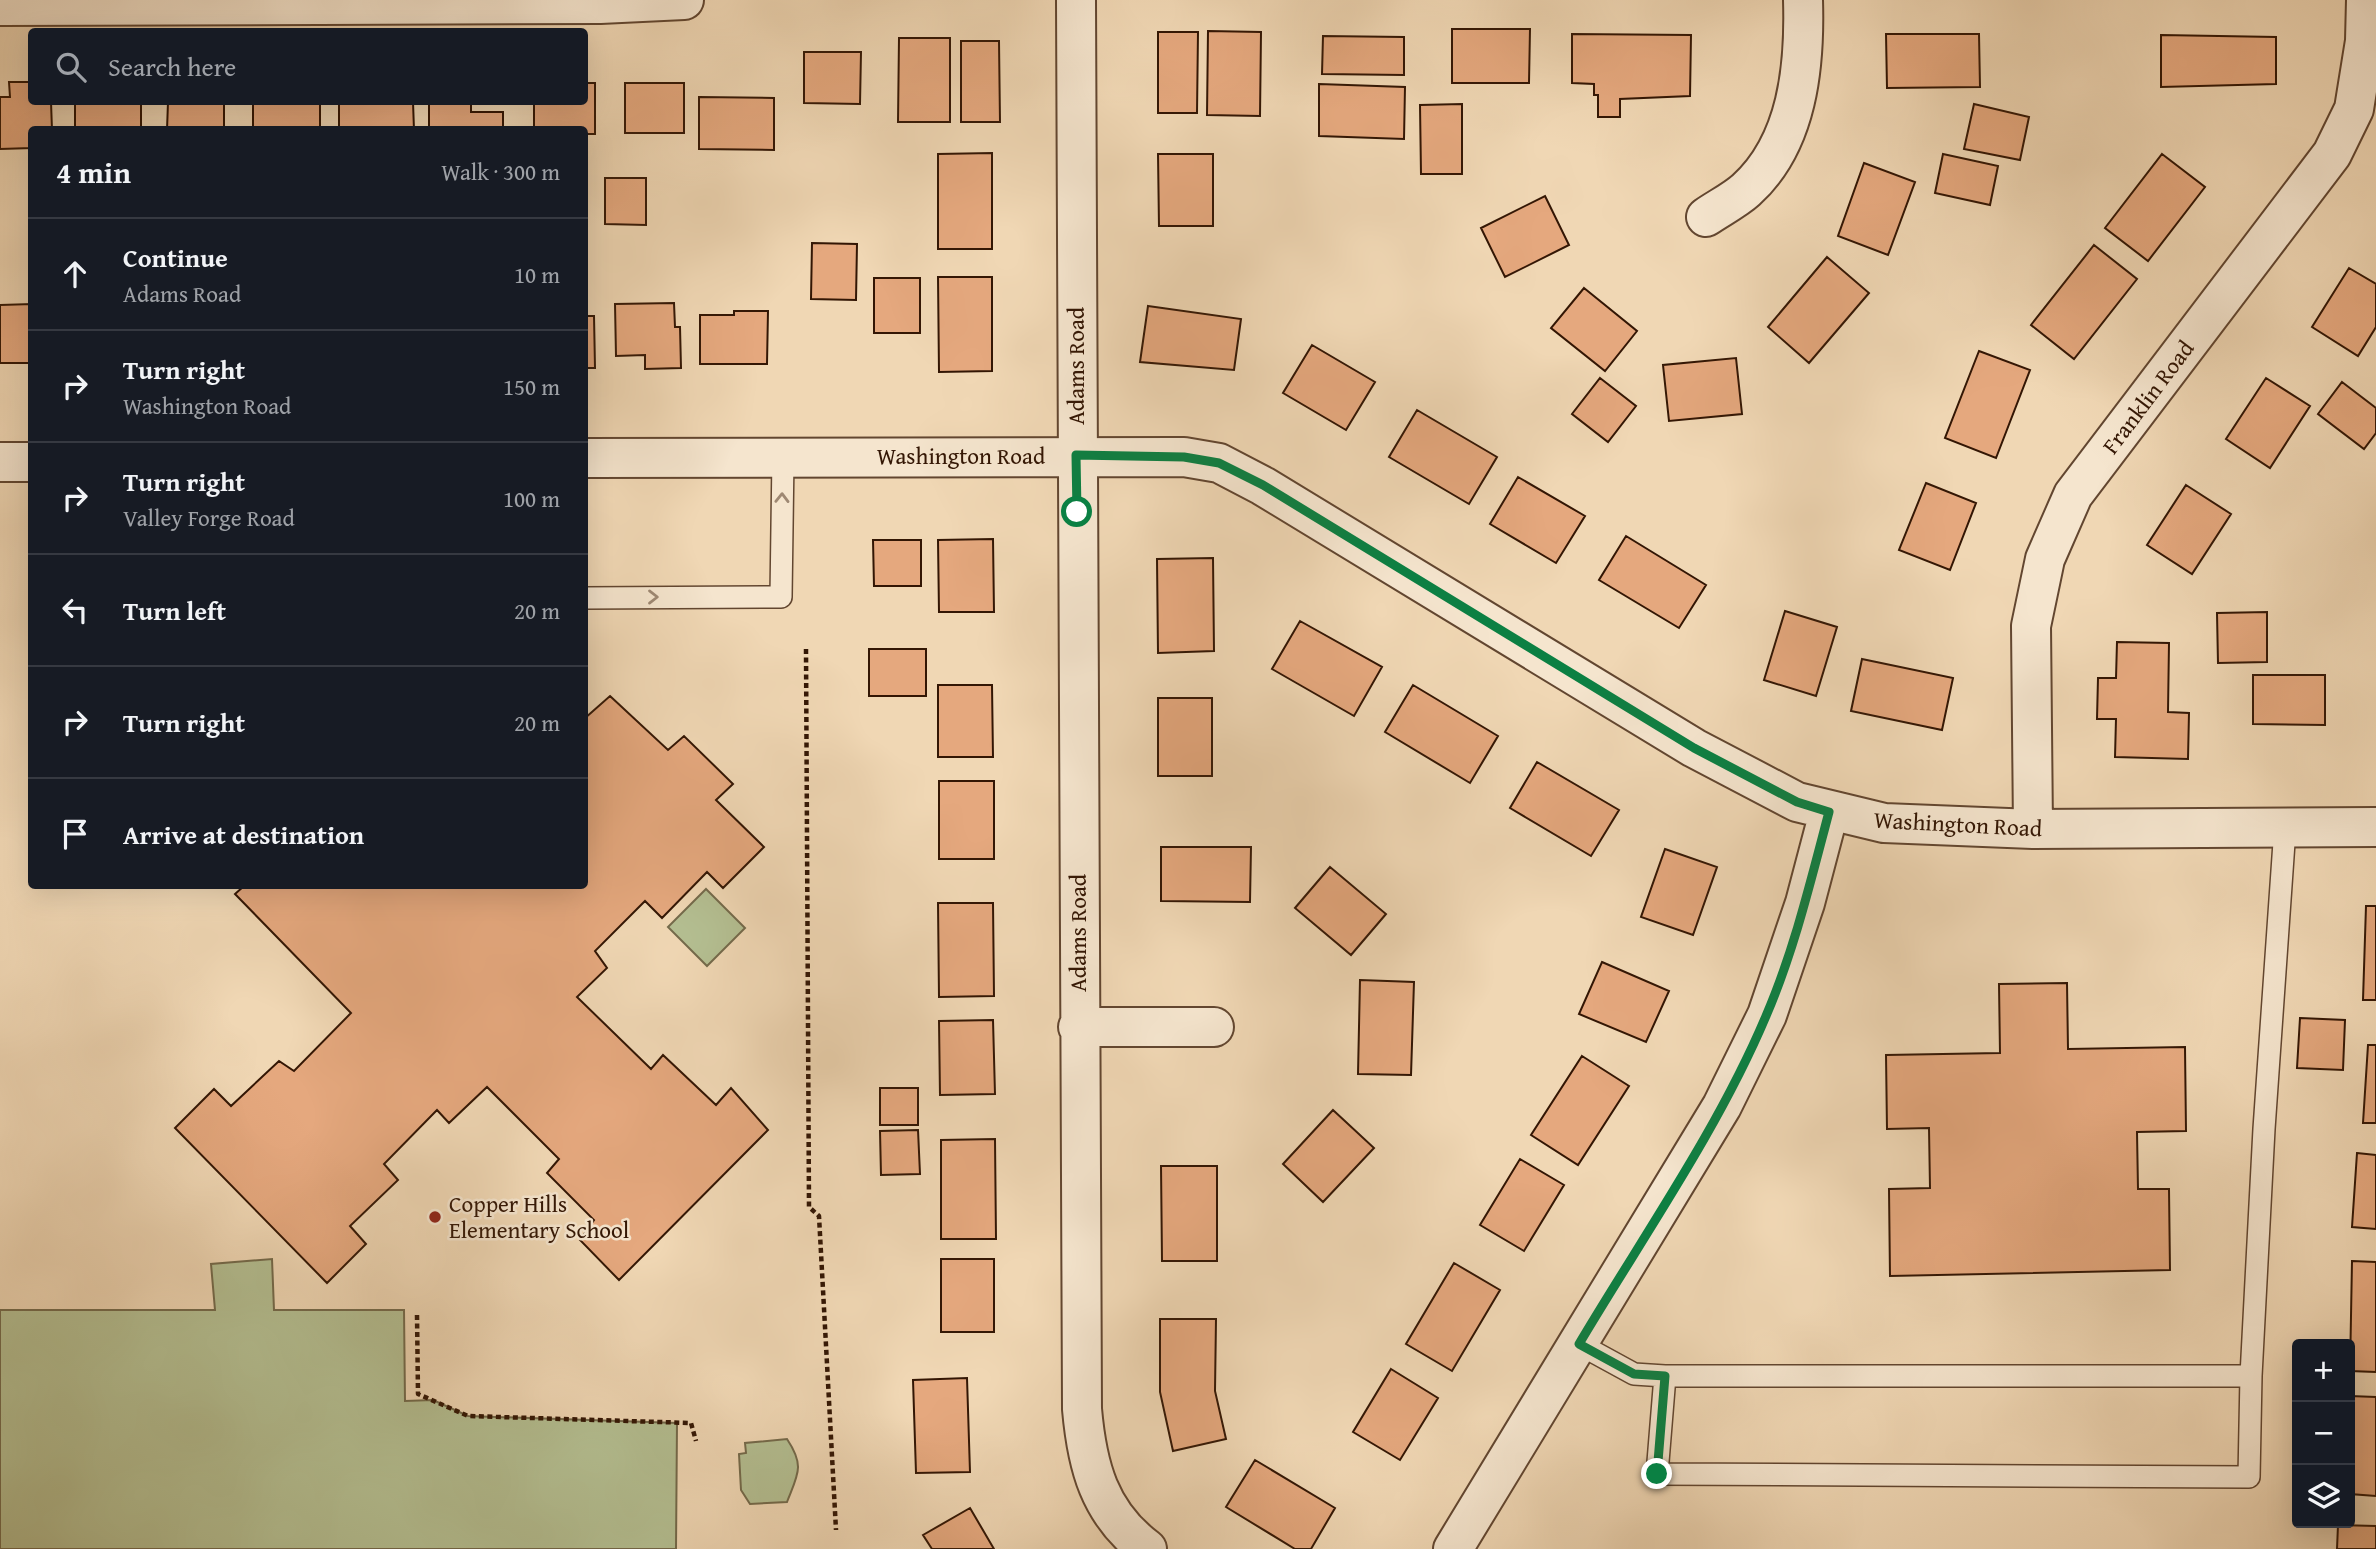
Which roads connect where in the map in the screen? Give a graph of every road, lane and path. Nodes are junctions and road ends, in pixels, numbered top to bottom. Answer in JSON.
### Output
{"nodes":[{"id":1,"x":683,"y":0,"type":"edge"},
{"id":2,"x":1076,"y":0,"type":"edge"},
{"id":3,"x":1804,"y":0,"type":"edge"},
{"id":4,"x":2366,"y":0,"type":"edge"},
{"id":5,"x":0,"y":6,"type":"edge"},
{"id":6,"x":1706,"y":217,"type":"dead end"},
{"id":7,"x":1076,"y":455,"type":"junction"},
{"id":8,"x":783,"y":457,"type":"junction"},
{"id":9,"x":588,"y":458,"type":"edge"},
{"id":10,"x":0,"y":462,"type":"edge"},
{"id":11,"x":28,"y":462,"type":"edge"},
{"id":12,"x":588,"y":598,"type":"edge"},
{"id":13,"x":806,"y":649,"type":"dead end"},
{"id":14,"x":1829,"y":812,"type":"junction"},
{"id":15,"x":2376,"y":827,"type":"edge"},
{"id":16,"x":2285,"y":828,"type":"junction"},
{"id":17,"x":2033,"y":829,"type":"junction"},
{"id":18,"x":1078,"y":1027,"type":"junction"},
{"id":19,"x":1214,"y":1027,"type":"dead end"},
{"id":20,"x":417,"y":1315,"type":"dead end"},
{"id":21,"x":1579,"y":1344,"type":"junction"},
{"id":22,"x":1665,"y":1376,"type":"junction"},
{"id":23,"x":2251,"y":1376,"type":"junction"},
{"id":24,"x":696,"y":1441,"type":"dead end"},
{"id":25,"x":836,"y":1530,"type":"dead end"},
{"id":26,"x":1147,"y":1549,"type":"edge"},
{"id":27,"x":1453,"y":1549,"type":"edge"}],
"edges":[{"from":1,"to":5,"type":"street"},
{"from":2,"to":7,"type":"street","name":"Adams Road"},
{"from":3,"to":6,"type":"street"},
{"from":4,"to":17,"type":"street","name":"Franklin Road"},
{"from":7,"to":8,"type":"street","name":"Washington Road"},
{"from":7,"to":14,"type":"street","name":"Washington Road"},
{"from":7,"to":18,"type":"street","name":"Adams Road"},
{"from":8,"to":9,"type":"street","name":"Washington Road"},
{"from":12,"to":8,"type":"lane","one_way":true},
{"from":10,"to":11,"type":"street"},
{"from":13,"to":25,"type":"path"},
{"from":14,"to":17,"type":"street","name":"Washington Road"},
{"from":14,"to":21,"type":"street"},
{"from":15,"to":16,"type":"street","name":"Washington Road"},
{"from":16,"to":17,"type":"street","name":"Washington Road"},
{"from":16,"to":23,"type":"lane"},
{"from":18,"to":19,"type":"street"},
{"from":18,"to":26,"type":"street","name":"Adams Road"},
{"from":20,"to":24,"type":"path"},
{"from":21,"to":22,"type":"lane"},
{"from":21,"to":27,"type":"street"},
{"from":22,"to":23,"type":"lane"},
{"from":22,"to":23,"type":"lane"}]}
